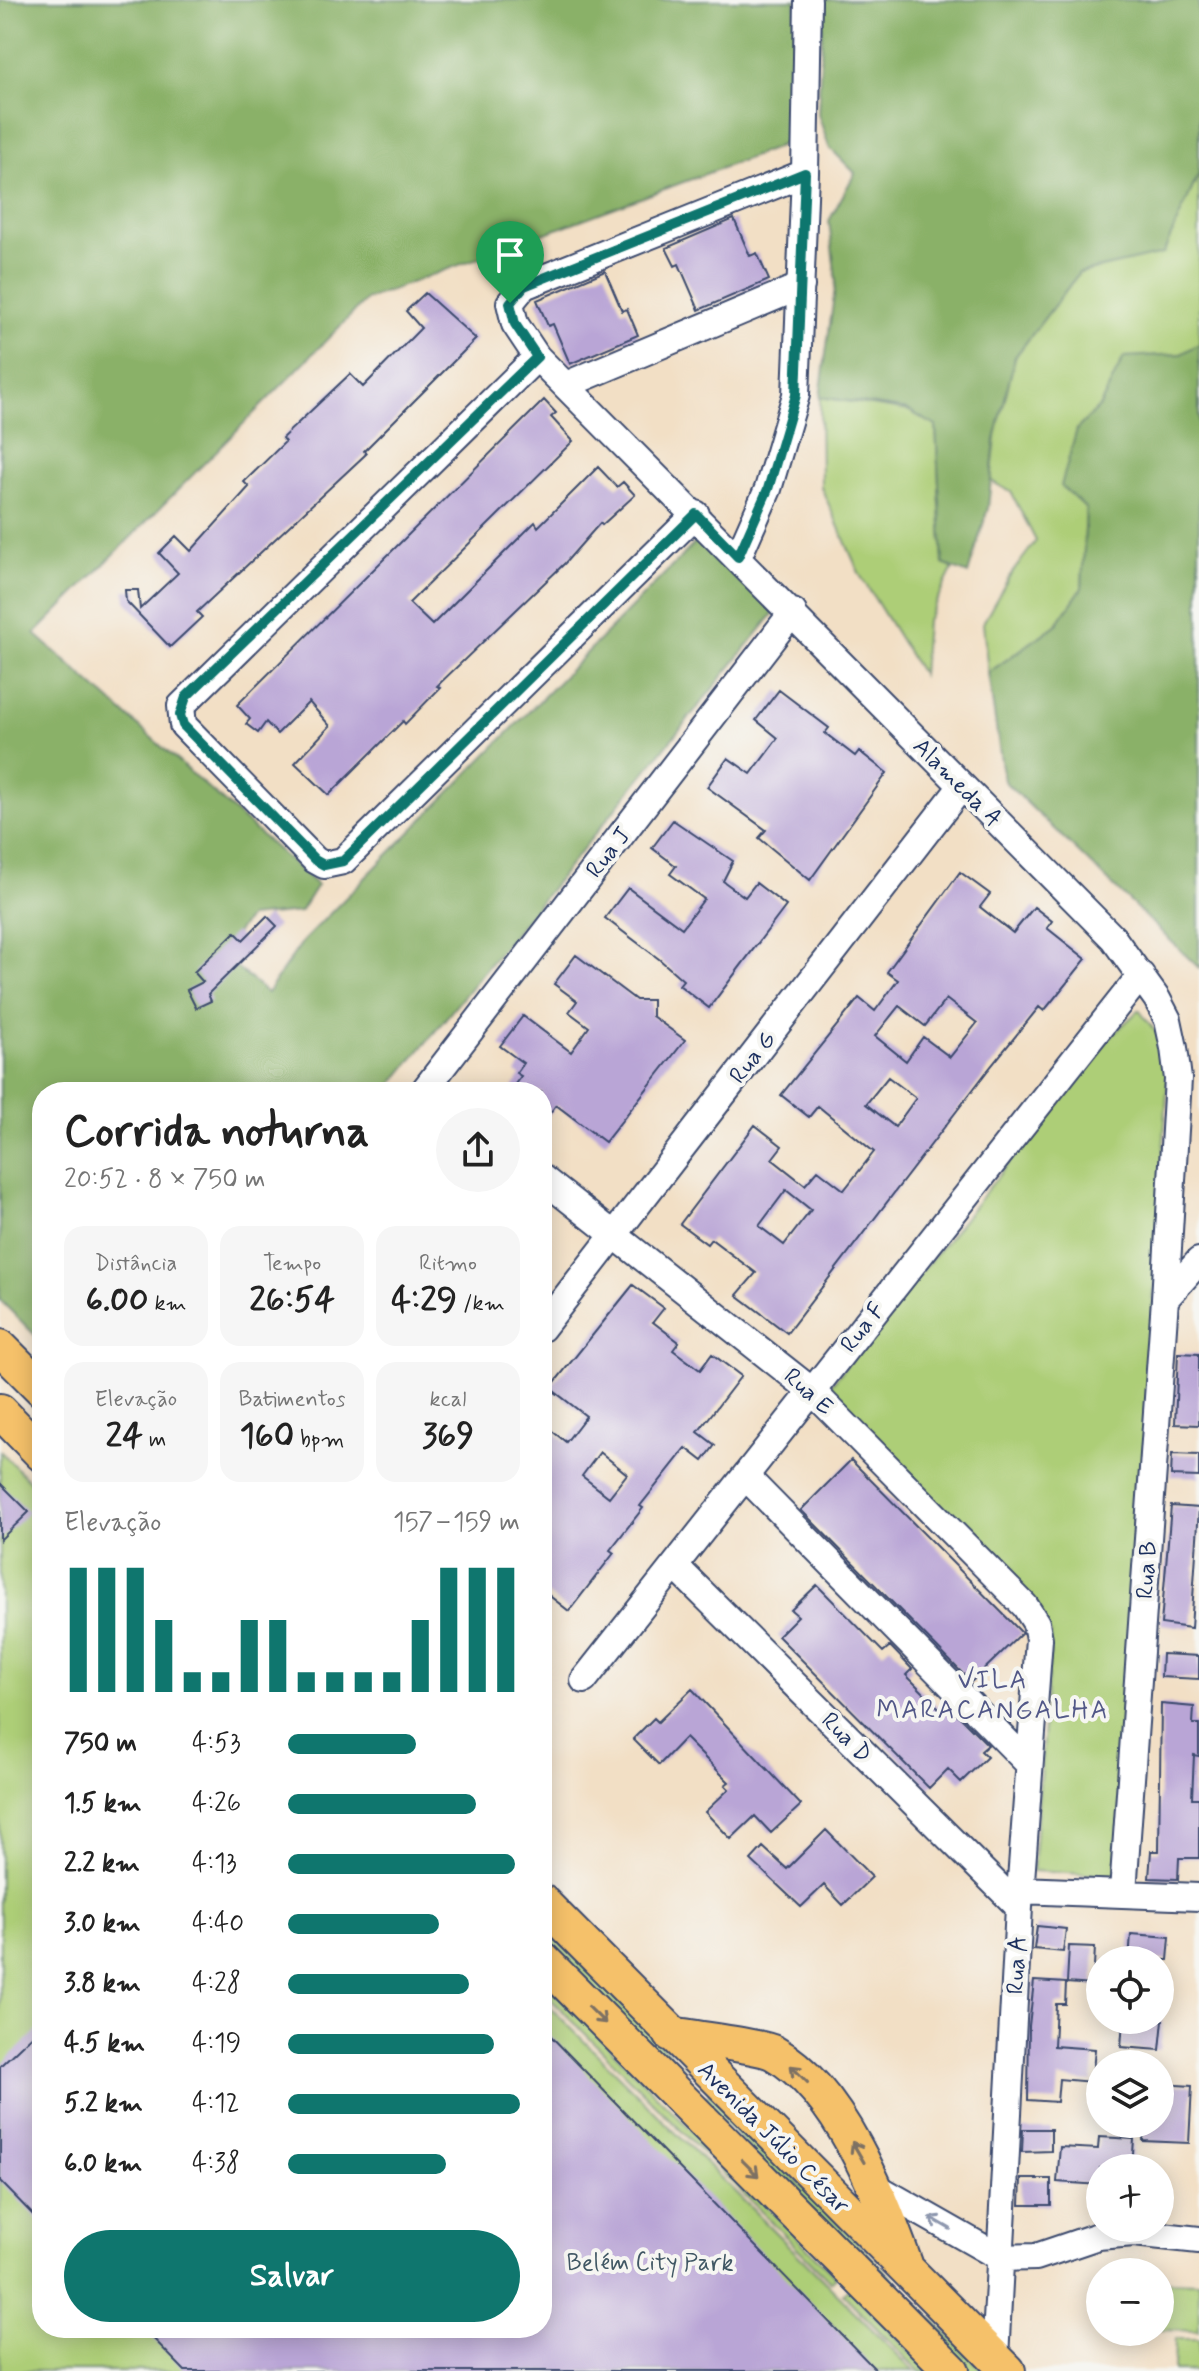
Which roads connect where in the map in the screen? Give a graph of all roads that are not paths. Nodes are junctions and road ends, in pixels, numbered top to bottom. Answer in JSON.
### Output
{"nodes":[{"id":1,"x":808,"y":0,"type":"edge"},
{"id":2,"x":805,"y":173,"type":"junction"},
{"id":3,"x":801,"y":286,"type":"junction"},
{"id":4,"x":537,"y":357,"type":"junction"},
{"id":5,"x":566,"y":385,"type":"junction"},
{"id":6,"x":696,"y":514,"type":"junction"},
{"id":7,"x":738,"y":557,"type":"junction"},
{"id":8,"x":793,"y":612,"type":"junction"},
{"id":9,"x":962,"y":786,"type":"junction"},
{"id":10,"x":1141,"y":975,"type":"junction"},
{"id":11,"x":433,"y":1082,"type":"edge"},
{"id":12,"x":552,"y":1186,"type":"edge"},
{"id":13,"x":615,"y":1234,"type":"junction"},
{"id":14,"x":1199,"y":1261,"type":"edge"},
{"id":15,"x":1165,"y":1299,"type":"junction"},
{"id":16,"x":552,"y":1315,"type":"edge"},
{"id":17,"x":0,"y":1347,"type":"edge"},
{"id":18,"x":32,"y":1379,"type":"edge"},
{"id":19,"x":812,"y":1391,"type":"junction"},
{"id":20,"x":0,"y":1411,"type":"edge"},
{"id":21,"x":32,"y":1444,"type":"edge"},
{"id":22,"x":746,"y":1477,"type":"junction"},
{"id":23,"x":675,"y":1566,"type":"junction"},
{"id":24,"x":1039,"y":1639,"type":"joint"},
{"id":25,"x":584,"y":1680,"type":"dead end"},
{"id":26,"x":1029,"y":1764,"type":"junction"},
{"id":27,"x":1123,"y":1892,"type":"junction"},
{"id":28,"x":1199,"y":1897,"type":"edge"},
{"id":29,"x":1020,"y":1898,"type":"junction"},
{"id":30,"x":552,"y":1912,"type":"edge"},
{"id":31,"x":552,"y":1969,"type":"edge"},
{"id":32,"x":671,"y":2034,"type":"junction"},
{"id":33,"x":750,"y":2049,"type":"junction"},
{"id":34,"x":714,"y":2077,"type":"junction"},
{"id":35,"x":695,"y":2113,"type":"junction"},
{"id":36,"x":878,"y":2188,"type":"junction"},
{"id":37,"x":1199,"y":2240,"type":"edge"},
{"id":38,"x":1001,"y":2258,"type":"junction"},
{"id":39,"x":908,"y":2272,"type":"junction"},
{"id":40,"x":998,"y":2291,"type":"junction"},
{"id":41,"x":953,"y":2315,"type":"junction"},
{"id":42,"x":1002,"y":2365,"type":"edge"},
{"id":43,"x":952,"y":2371,"type":"edge"}],
"edges":[{"from":1,"to":2,"type":"street"},
{"from":2,"to":3,"type":"street"},
{"from":2,"to":4,"type":"street","name":"Alameda A"},
{"from":3,"to":5,"type":"street"},
{"from":3,"to":7,"type":"street"},
{"from":4,"to":5,"type":"street","name":"Alameda A"},
{"from":4,"to":6,"type":"street"},
{"from":5,"to":6,"type":"street","name":"Alameda A"},
{"from":6,"to":7,"type":"street","name":"Alameda A"},
{"from":7,"to":8,"type":"street","name":"Alameda A"},
{"from":8,"to":9,"type":"street","name":"Alameda A"},
{"from":8,"to":11,"type":"street","name":"Rua J"},
{"from":9,"to":10,"type":"street","name":"Alameda A"},
{"from":9,"to":13,"type":"street","name":"Rua G"},
{"from":10,"to":15,"type":"street","name":"Alameda A"},
{"from":10,"to":19,"type":"street","name":"Rua F"},
{"from":12,"to":13,"type":"street","name":"Rua E"},
{"from":13,"to":16,"type":"street","name":"Rua G"},
{"from":13,"to":19,"type":"street","name":"Rua E"},
{"from":14,"to":15,"type":"street"},
{"from":15,"to":27,"type":"street","name":"Rua B"},
{"from":17,"to":18,"type":"main road"},
{"from":19,"to":22,"type":"street","name":"Rua F"},
{"from":19,"to":24,"type":"street","name":"Rua E"},
{"from":20,"to":21,"type":"main road"},
{"from":22,"to":23,"type":"street","name":"Rua F"},
{"from":22,"to":26,"type":"street"},
{"from":23,"to":25,"type":"street","name":"Rua F"},
{"from":23,"to":29,"type":"street","name":"Rua D"},
{"from":24,"to":26,"type":"street","name":"Rua A"},
{"from":26,"to":29,"type":"street","name":"Rua A"},
{"from":27,"to":28,"type":"street"},
{"from":27,"to":29,"type":"street"},
{"from":29,"to":38,"type":"street","name":"Rua A"},
{"from":30,"to":32,"type":"main road","name":"Avenida Júlio César"},
{"from":31,"to":35,"type":"main road","name":"Avenida Júlio César","one_way":true},
{"from":32,"to":33,"type":"main road"},
{"from":32,"to":34,"type":"main road","name":"Avenida Júlio César"},
{"from":33,"to":34,"type":"main road"},
{"from":36,"to":33,"type":"main road","one_way":true},
{"from":34,"to":35,"type":"main road"},
{"from":34,"to":39,"type":"main road","name":"Avenida Júlio César"},
{"from":35,"to":43,"type":"main road","name":"Avenida Júlio César","one_way":true},
{"from":38,"to":36,"type":"street","one_way":true},
{"from":36,"to":39,"type":"main road"},
{"from":37,"to":38,"type":"street"},
{"from":38,"to":40,"type":"street","name":"Rua A"},
{"from":39,"to":41,"type":"main road","name":"Avenida Júlio César"},
{"from":40,"to":41,"type":"street"},
{"from":40,"to":42,"type":"street","name":"Rua A"},
{"from":41,"to":42,"type":"main road","name":"Avenida Júlio César"}]}
